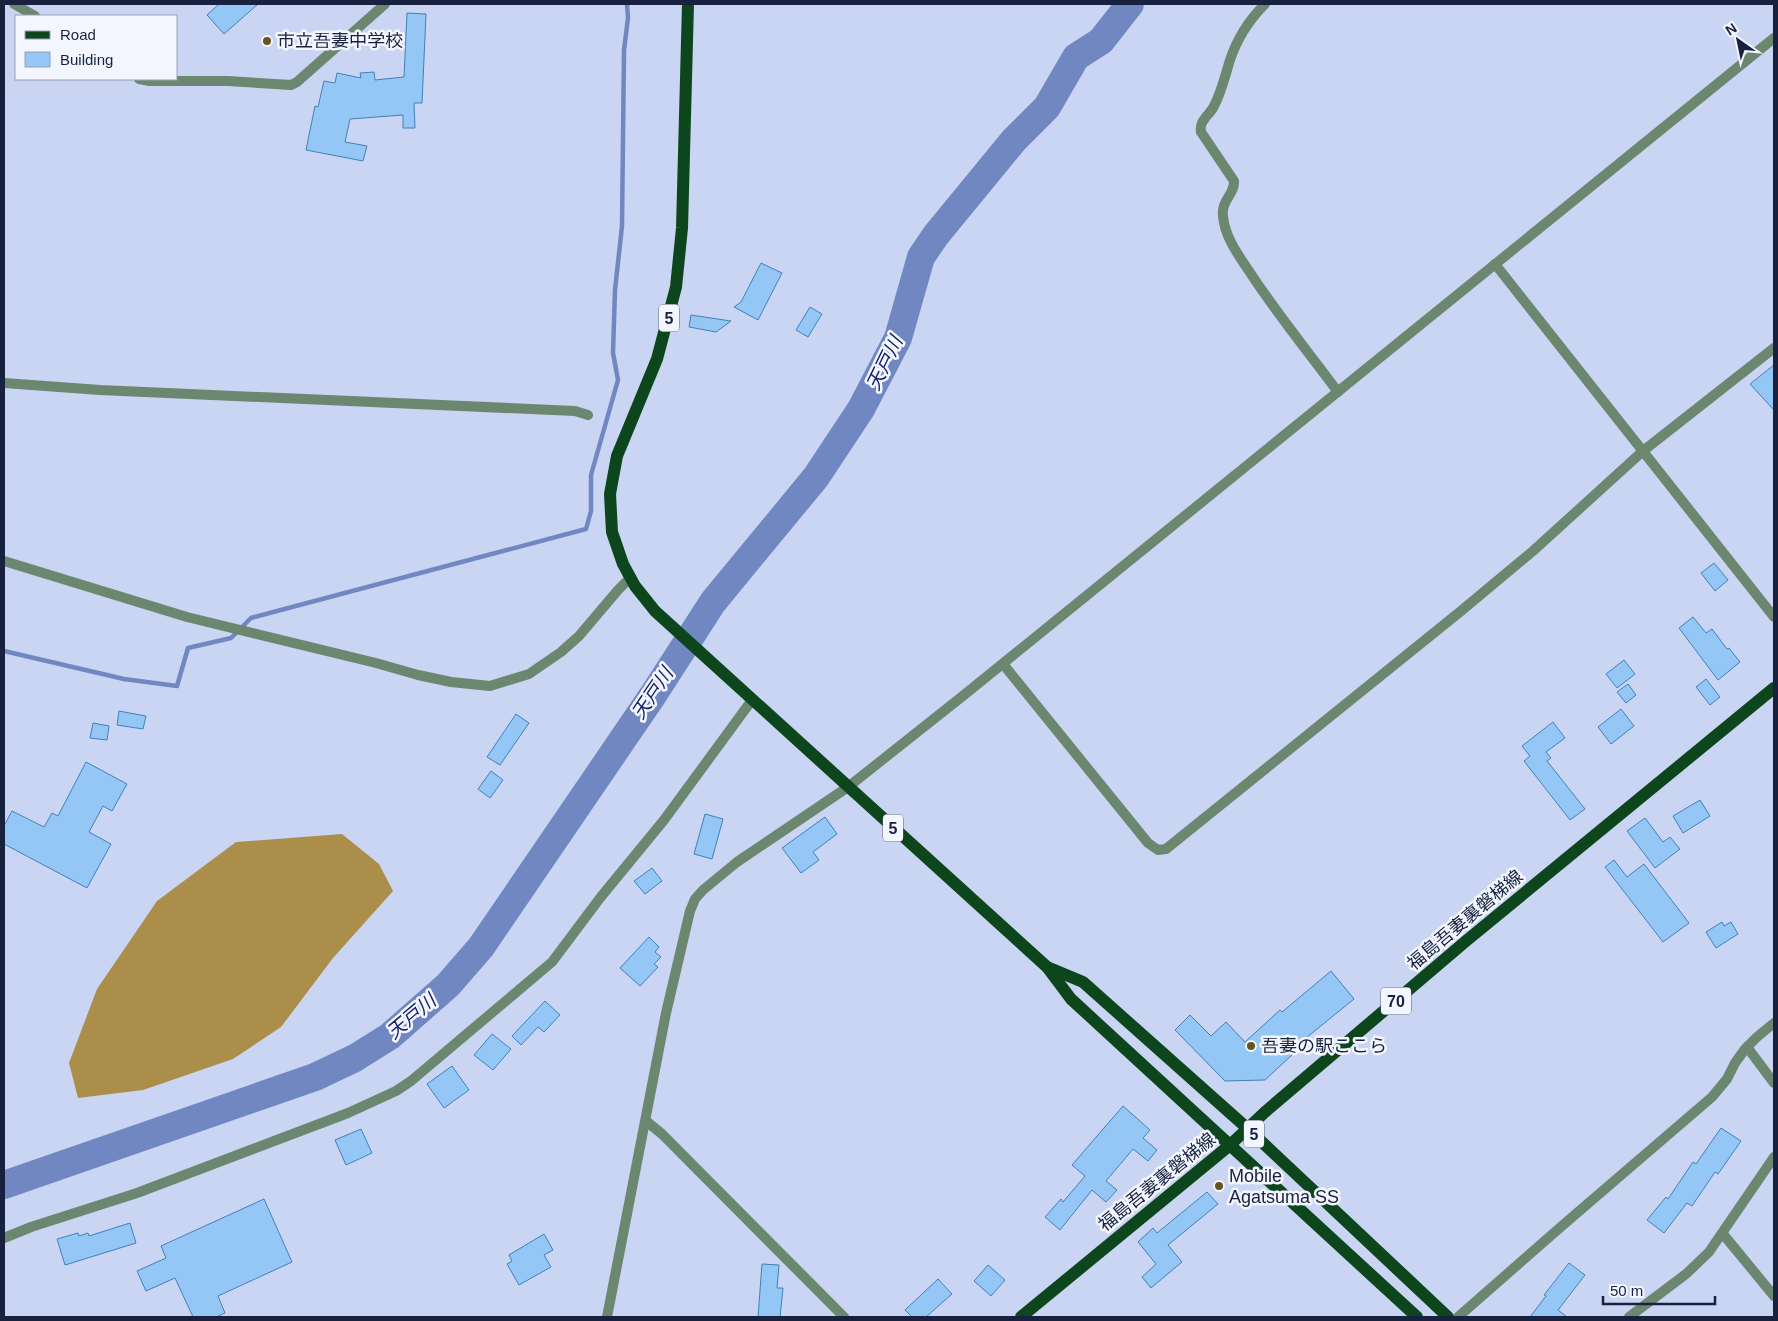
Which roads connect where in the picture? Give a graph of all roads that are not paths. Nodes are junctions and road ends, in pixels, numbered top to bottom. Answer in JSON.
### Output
{"nodes":[{"id":1,"x":14,"y":4,"type":"edge"},
{"id":2,"x":386,"y":4,"type":"edge"},
{"id":3,"x":688,"y":4,"type":"edge"},
{"id":4,"x":1265,"y":4,"type":"edge"},
{"id":5,"x":32,"y":15,"type":"edge"},
{"id":6,"x":1774,"y":38,"type":"edge"},
{"id":7,"x":144,"y":80,"type":"edge"},
{"id":8,"x":1495,"y":264,"type":"junction"},
{"id":9,"x":1774,"y":348,"type":"edge"},
{"id":10,"x":4,"y":383,"type":"edge"},
{"id":11,"x":1338,"y":392,"type":"junction"},
{"id":12,"x":588,"y":415,"type":"dead end"},
{"id":13,"x":1644,"y":451,"type":"junction"},
{"id":14,"x":4,"y":561,"type":"edge"},
{"id":15,"x":630,"y":578,"type":"junction"},
{"id":16,"x":1774,"y":616,"type":"edge"},
{"id":17,"x":1003,"y":664,"type":"junction"},
{"id":18,"x":1774,"y":688,"type":"edge"},
{"id":19,"x":752,"y":700,"type":"junction"},
{"id":20,"x":848,"y":787,"type":"junction"},
{"id":21,"x":1047,"y":967,"type":"junction"},
{"id":22,"x":1774,"y":1023,"type":"edge"},
{"id":23,"x":1747,"y":1047,"type":"junction"},
{"id":24,"x":1774,"y":1083,"type":"edge"},
{"id":25,"x":646,"y":1121,"type":"junction"},
{"id":26,"x":1247,"y":1128,"type":"junction"},
{"id":27,"x":1230,"y":1145,"type":"junction"},
{"id":28,"x":1774,"y":1157,"type":"edge"},
{"id":29,"x":1723,"y":1234,"type":"junction"},
{"id":30,"x":4,"y":1238,"type":"edge"},
{"id":31,"x":1774,"y":1296,"type":"edge"},
{"id":32,"x":1414,"y":1316,"type":"edge"},
{"id":33,"x":607,"y":1317,"type":"edge"},
{"id":34,"x":844,"y":1317,"type":"edge"},
{"id":35,"x":1021,"y":1317,"type":"edge"},
{"id":36,"x":1448,"y":1317,"type":"edge"},
{"id":37,"x":1458,"y":1317,"type":"edge"},
{"id":38,"x":1629,"y":1317,"type":"edge"}],
"edges":[{"from":1,"to":5,"type":"street"},
{"from":2,"to":7,"type":"street"},
{"from":3,"to":15,"type":"main road","number":"5"},
{"from":4,"to":11,"type":"street"},
{"from":6,"to":8,"type":"street"},
{"from":8,"to":11,"type":"street"},
{"from":8,"to":13,"type":"street"},
{"from":9,"to":13,"type":"street"},
{"from":10,"to":12,"type":"street"},
{"from":11,"to":17,"type":"street"},
{"from":13,"to":16,"type":"street"},
{"from":13,"to":17,"type":"street"},
{"from":14,"to":15,"type":"street"},
{"from":15,"to":19,"type":"main road","number":"5"},
{"from":17,"to":20,"type":"street"},
{"from":18,"to":26,"type":"main road","name":"福島吾妻裏磐梯線","number":"70"},
{"from":19,"to":20,"type":"main road","number":"5"},
{"from":19,"to":30,"type":"street"},
{"from":20,"to":21,"type":"main road","number":"5"},
{"from":20,"to":25,"type":"street"},
{"from":21,"to":26,"type":"main road","number":"5"},
{"from":21,"to":27,"type":"main road","number":"5"},
{"from":22,"to":23,"type":"street"},
{"from":23,"to":24,"type":"street"},
{"from":23,"to":37,"type":"street"},
{"from":25,"to":33,"type":"street"},
{"from":25,"to":34,"type":"street"},
{"from":26,"to":27,"type":"main road","name":"福島吾妻裏磐梯線","number":"70"},
{"from":26,"to":36,"type":"main road","number":"5"},
{"from":27,"to":32,"type":"main road","number":"5"},
{"from":27,"to":35,"type":"main road","name":"福島吾妻裏磐梯線","number":"70"},
{"from":28,"to":29,"type":"street"},
{"from":29,"to":31,"type":"street"},
{"from":29,"to":38,"type":"street"}]}
